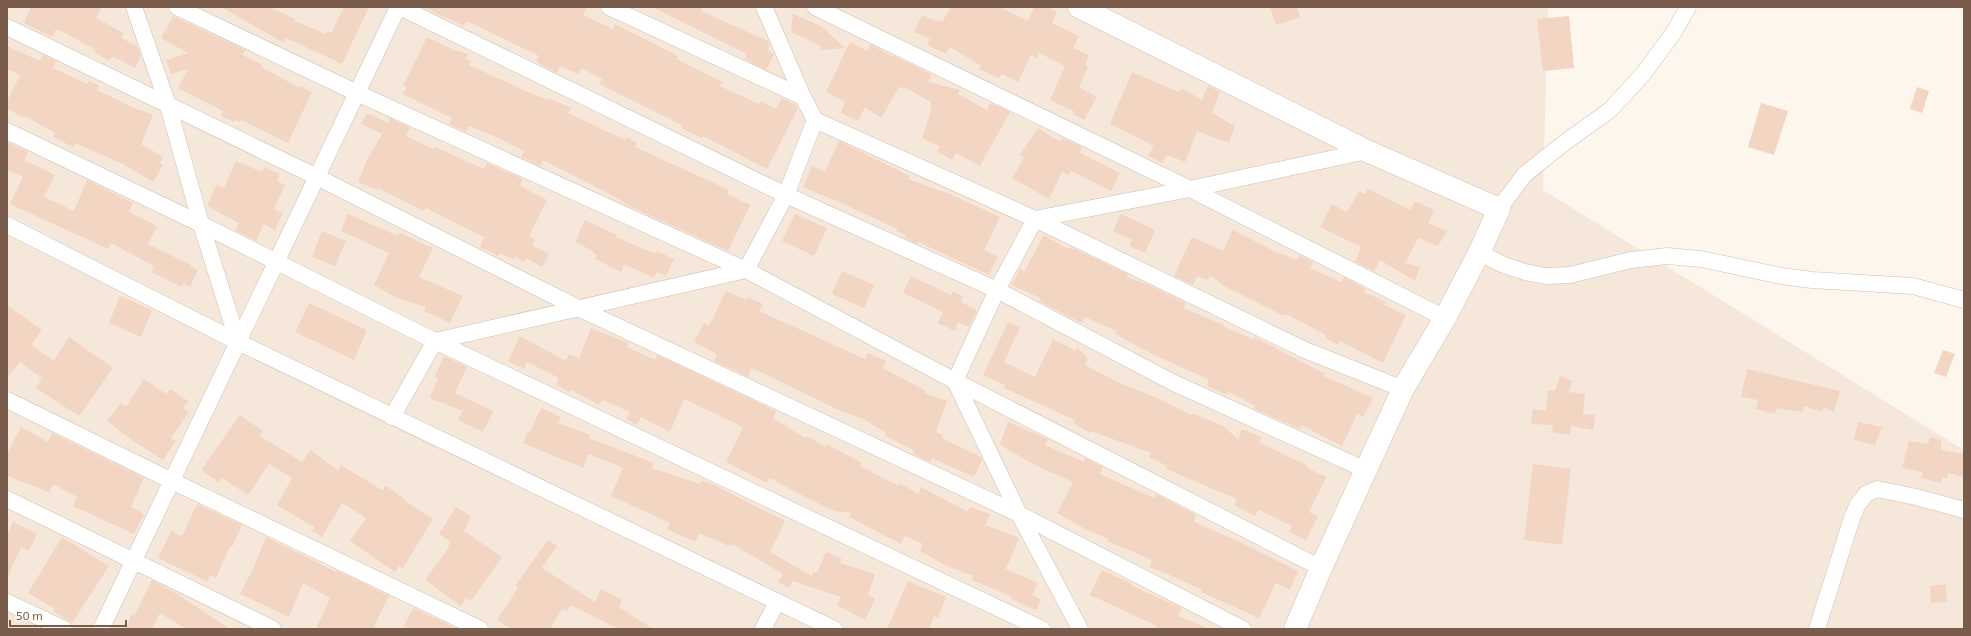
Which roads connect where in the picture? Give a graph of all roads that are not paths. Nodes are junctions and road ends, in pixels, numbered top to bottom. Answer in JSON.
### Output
{"nodes":[{"id":1,"x":134,"y":7,"type":"edge"},
{"id":2,"x":176,"y":7,"type":"edge"},
{"id":3,"x":399,"y":7,"type":"edge"},
{"id":4,"x":609,"y":7,"type":"edge"},
{"id":5,"x":764,"y":7,"type":"edge"},
{"id":6,"x":815,"y":7,"type":"edge"},
{"id":7,"x":1079,"y":7,"type":"edge"},
{"id":8,"x":1688,"y":7,"type":"edge"},
{"id":9,"x":7,"y":27,"type":"edge"},
{"id":10,"x":357,"y":92,"type":"junction"},
{"id":11,"x":803,"y":97,"type":"junction"},
{"id":12,"x":168,"y":105,"type":"junction"},
{"id":13,"x":815,"y":120,"type":"junction"},
{"id":14,"x":7,"y":131,"type":"edge"},
{"id":15,"x":1367,"y":151,"type":"junction"},
{"id":16,"x":317,"y":177,"type":"junction"},
{"id":17,"x":1190,"y":190,"type":"junction"},
{"id":18,"x":786,"y":195,"type":"junction"},
{"id":19,"x":1499,"y":209,"type":"junction"},
{"id":20,"x":1035,"y":218,"type":"junction"},
{"id":21,"x":201,"y":224,"type":"junction"},
{"id":22,"x":7,"y":225,"type":"edge"},
{"id":23,"x":1480,"y":253,"type":"junction"},
{"id":24,"x":276,"y":263,"type":"junction"},
{"id":25,"x":746,"y":270,"type":"junction"},
{"id":26,"x":997,"y":290,"type":"junction"},
{"id":27,"x":1964,"y":300,"type":"edge"},
{"id":28,"x":578,"y":308,"type":"junction"},
{"id":29,"x":1445,"y":318,"type":"junction"},
{"id":30,"x":435,"y":341,"type":"junction"},
{"id":31,"x":238,"y":342,"type":"junction"},
{"id":32,"x":955,"y":381,"type":"junction"},
{"id":33,"x":1403,"y":390,"type":"junction"},
{"id":34,"x":7,"y":400,"type":"edge"},
{"id":35,"x":392,"y":417,"type":"junction"},
{"id":36,"x":1366,"y":470,"type":"junction"},
{"id":37,"x":172,"y":481,"type":"junction"},
{"id":38,"x":7,"y":499,"type":"edge"},
{"id":39,"x":1964,"y":510,"type":"edge"},
{"id":40,"x":1019,"y":514,"type":"junction"},
{"id":41,"x":134,"y":561,"type":"junction"},
{"id":42,"x":1321,"y":568,"type":"junction"},
{"id":43,"x":7,"y":602,"type":"edge"},
{"id":44,"x":777,"y":602,"type":"junction"},
{"id":45,"x":64,"y":629,"type":"edge"},
{"id":46,"x":101,"y":629,"type":"edge"},
{"id":47,"x":273,"y":629,"type":"edge"},
{"id":48,"x":480,"y":629,"type":"edge"},
{"id":49,"x":763,"y":629,"type":"edge"},
{"id":50,"x":834,"y":629,"type":"edge"},
{"id":51,"x":1042,"y":629,"type":"edge"},
{"id":52,"x":1080,"y":629,"type":"edge"},
{"id":53,"x":1243,"y":629,"type":"edge"},
{"id":54,"x":1295,"y":629,"type":"edge"},
{"id":55,"x":1817,"y":629,"type":"edge"}],
"edges":[{"from":1,"to":12,"type":"street"},
{"from":2,"to":10,"type":"street"},
{"from":3,"to":10,"type":"street"},
{"from":3,"to":18,"type":"street"},
{"from":4,"to":11,"type":"street"},
{"from":5,"to":11,"type":"street"},
{"from":6,"to":17,"type":"street"},
{"from":7,"to":15,"type":"street"},
{"from":8,"to":19,"type":"street"},
{"from":9,"to":12,"type":"street"},
{"from":10,"to":16,"type":"street"},
{"from":10,"to":25,"type":"street"},
{"from":11,"to":13,"type":"street"},
{"from":12,"to":16,"type":"street"},
{"from":12,"to":21,"type":"street"},
{"from":13,"to":18,"type":"street"},
{"from":13,"to":20,"type":"street"},
{"from":14,"to":21,"type":"street"},
{"from":15,"to":17,"type":"street"},
{"from":15,"to":19,"type":"street"},
{"from":16,"to":24,"type":"street"},
{"from":16,"to":28,"type":"street"},
{"from":17,"to":20,"type":"street"},
{"from":17,"to":29,"type":"street"},
{"from":18,"to":25,"type":"street"},
{"from":18,"to":26,"type":"street"},
{"from":19,"to":23,"type":"street"},
{"from":20,"to":26,"type":"street"},
{"from":20,"to":33,"type":"street"},
{"from":21,"to":24,"type":"street"},
{"from":21,"to":31,"type":"street"},
{"from":22,"to":31,"type":"street"},
{"from":23,"to":27,"type":"street"},
{"from":23,"to":29,"type":"street"},
{"from":24,"to":30,"type":"street"},
{"from":24,"to":31,"type":"street"},
{"from":25,"to":28,"type":"street"},
{"from":25,"to":32,"type":"street"},
{"from":26,"to":32,"type":"street"},
{"from":26,"to":36,"type":"street"},
{"from":28,"to":30,"type":"street"},
{"from":28,"to":40,"type":"street"},
{"from":29,"to":33,"type":"street"},
{"from":30,"to":35,"type":"street"},
{"from":30,"to":51,"type":"street"},
{"from":31,"to":35,"type":"street"},
{"from":31,"to":37,"type":"street"},
{"from":32,"to":40,"type":"street"},
{"from":32,"to":42,"type":"street"},
{"from":33,"to":36,"type":"street"},
{"from":34,"to":37,"type":"street"},
{"from":35,"to":44,"type":"street"},
{"from":36,"to":42,"type":"street"},
{"from":37,"to":41,"type":"street"},
{"from":37,"to":48,"type":"street"},
{"from":38,"to":41,"type":"street"},
{"from":39,"to":55,"type":"street"},
{"from":40,"to":52,"type":"street"},
{"from":40,"to":53,"type":"street"},
{"from":41,"to":46,"type":"street"},
{"from":41,"to":47,"type":"street"},
{"from":42,"to":54,"type":"street"},
{"from":43,"to":45,"type":"street"},
{"from":44,"to":49,"type":"street"},
{"from":44,"to":50,"type":"street"}]}
